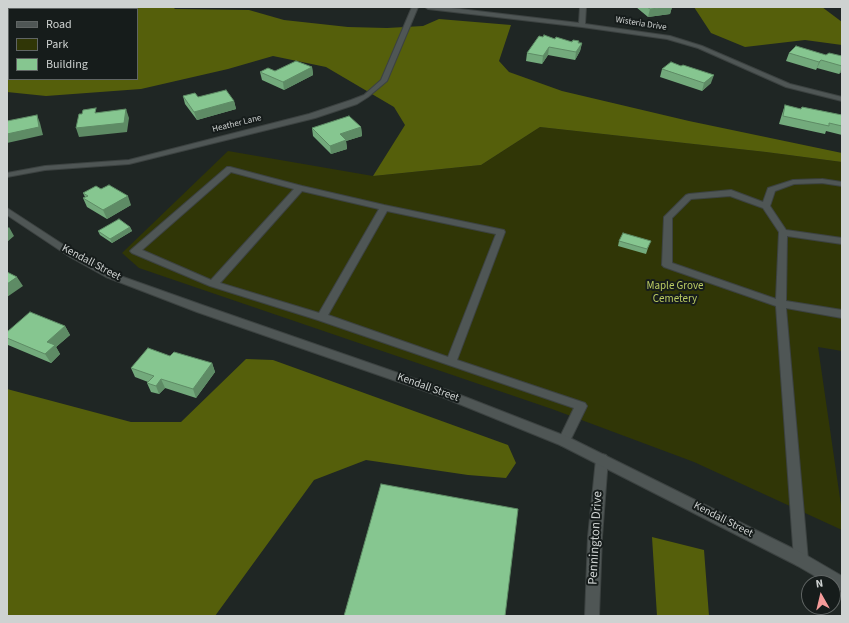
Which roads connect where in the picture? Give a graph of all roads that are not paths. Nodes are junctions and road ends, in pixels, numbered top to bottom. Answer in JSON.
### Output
{"nodes":[{"id":1,"x":415,"y":7,"type":"edge"},
{"id":2,"x":428,"y":7,"type":"edge"},
{"id":3,"x":583,"y":7,"type":"edge"},
{"id":4,"x":582,"y":25,"type":"junction"},
{"id":5,"x":842,"y":99,"type":"edge"},
{"id":6,"x":7,"y":175,"type":"edge"},
{"id":7,"x":842,"y":184,"type":"edge"},
{"id":8,"x":300,"y":188,"type":"junction"},
{"id":9,"x":766,"y":206,"type":"junction"},
{"id":10,"x":384,"y":208,"type":"junction"},
{"id":11,"x":7,"y":211,"type":"edge"},
{"id":12,"x":783,"y":232,"type":"junction"},
{"id":13,"x":842,"y":241,"type":"edge"},
{"id":14,"x":213,"y":284,"type":"junction"},
{"id":15,"x":781,"y":304,"type":"junction"},
{"id":16,"x":842,"y":314,"type":"edge"},
{"id":17,"x":322,"y":317,"type":"junction"},
{"id":18,"x":451,"y":362,"type":"junction"},
{"id":19,"x":564,"y":441,"type":"junction"},
{"id":20,"x":602,"y":459,"type":"junction"},
{"id":21,"x":801,"y":560,"type":"junction"},
{"id":22,"x":842,"y":584,"type":"edge"},
{"id":23,"x":592,"y":616,"type":"edge"}],
"edges":[{"from":1,"to":6,"type":"street","name":"Heather Lane"},
{"from":2,"to":4,"type":"street","name":"Wisteria Drive"},
{"from":3,"to":4,"type":"street"},
{"from":4,"to":5,"type":"street","name":"Wisteria Drive"},
{"from":7,"to":9,"type":"street"},
{"from":8,"to":10,"type":"street"},
{"from":8,"to":14,"type":"street"},
{"from":8,"to":14,"type":"street"},
{"from":9,"to":12,"type":"street"},
{"from":9,"to":15,"type":"street"},
{"from":10,"to":17,"type":"street"},
{"from":10,"to":18,"type":"street"},
{"from":11,"to":19,"type":"street","name":"Kendall Street"},
{"from":12,"to":13,"type":"street"},
{"from":12,"to":15,"type":"street"},
{"from":14,"to":17,"type":"street"},
{"from":15,"to":16,"type":"street"},
{"from":15,"to":21,"type":"street"},
{"from":17,"to":18,"type":"street"},
{"from":18,"to":19,"type":"street"},
{"from":19,"to":20,"type":"street","name":"Kendall Street"},
{"from":20,"to":21,"type":"street","name":"Kendall Street"},
{"from":20,"to":23,"type":"street","name":"Pennington Drive"},
{"from":21,"to":22,"type":"street","name":"Kendall Street"}]}
